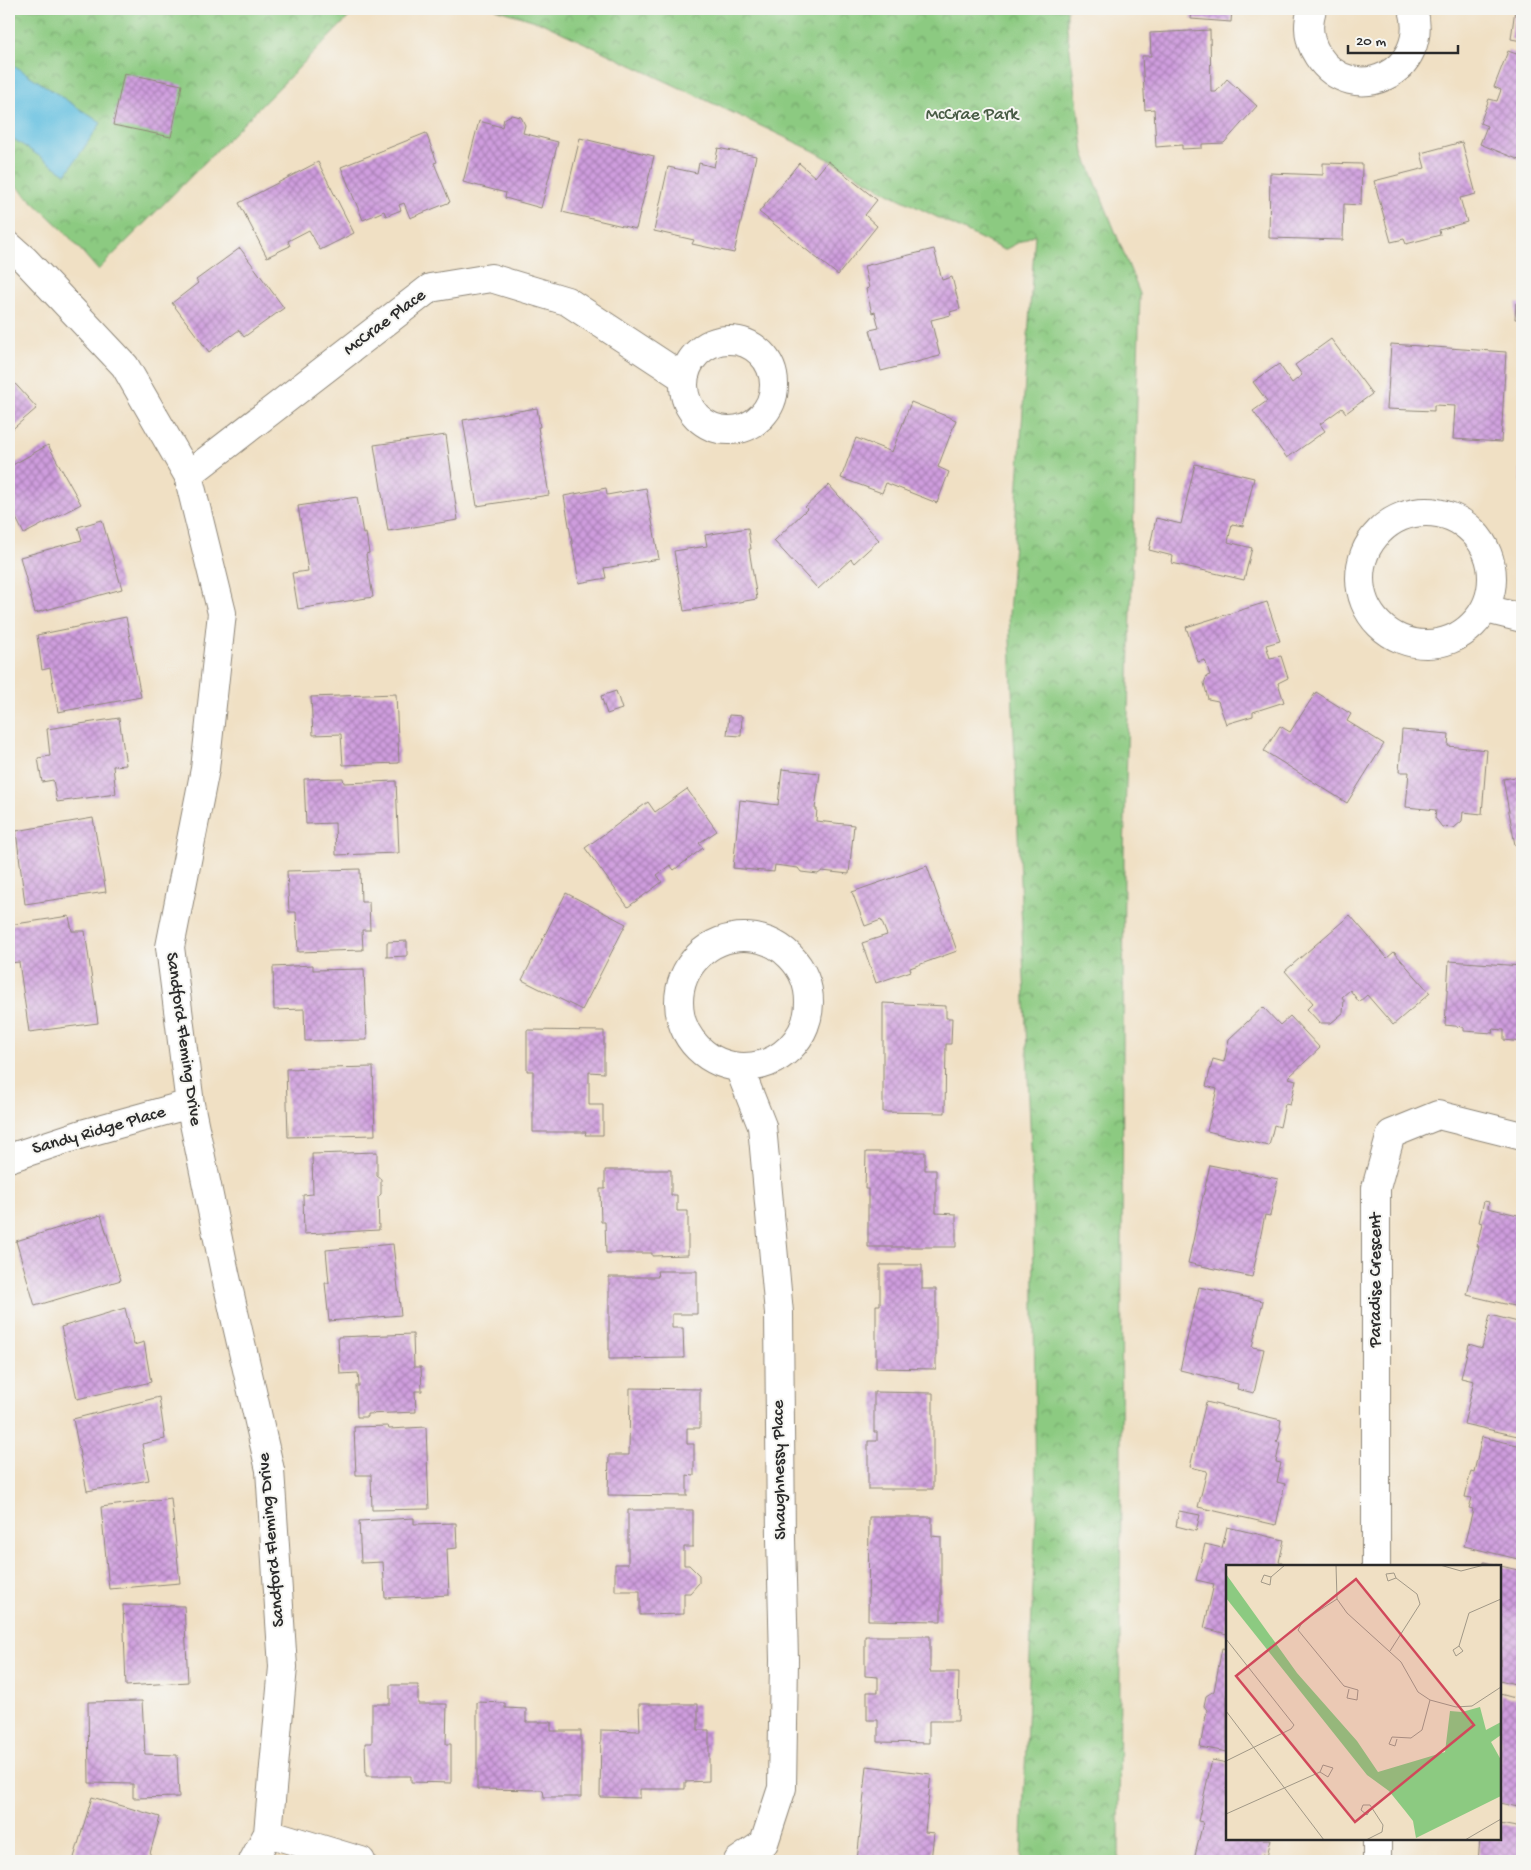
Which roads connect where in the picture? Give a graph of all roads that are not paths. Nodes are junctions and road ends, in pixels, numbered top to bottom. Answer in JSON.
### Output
{"nodes":[{"id":1,"x":1312,"y":9,"type":"edge"},
{"id":2,"x":1413,"y":9,"type":"edge"},
{"id":3,"x":9,"y":246,"type":"edge"},
{"id":4,"x":684,"y":378,"type":"dead end"},
{"id":5,"x":188,"y":475,"type":"junction"},
{"id":6,"x":1486,"y":609,"type":"junction"},
{"id":7,"x":1522,"y":618,"type":"edge"},
{"id":8,"x":739,"y":1068,"type":"junction"},
{"id":9,"x":190,"y":1104,"type":"junction"},
{"id":10,"x":1522,"y":1136,"type":"edge"},
{"id":11,"x":9,"y":1158,"type":"edge"},
{"id":12,"x":1376,"y":1565,"type":"edge"},
{"id":13,"x":268,"y":1833,"type":"junction"},
{"id":14,"x":1377,"y":1840,"type":"edge"},
{"id":15,"x":254,"y":1861,"type":"edge"},
{"id":16,"x":361,"y":1861,"type":"edge"},
{"id":17,"x":738,"y":1861,"type":"edge"},
{"id":18,"x":1377,"y":1861,"type":"edge"}],
"edges":[{"from":1,"to":2,"type":"street"},
{"from":3,"to":5,"type":"street","name":"Sandford Fleming Drive"},
{"from":4,"to":5,"type":"street","name":"McCrae Place"},
{"from":5,"to":9,"type":"street","name":"Sandford Fleming Drive"},
{"from":6,"to":6,"type":"street"},
{"from":6,"to":7,"type":"street"},
{"from":8,"to":8,"type":"street"},
{"from":8,"to":17,"type":"street","name":"Shaughnessy Place"},
{"from":9,"to":11,"type":"street","name":"Sandy Ridge Place"},
{"from":9,"to":13,"type":"street","name":"Sandford Fleming Drive"},
{"from":10,"to":12,"type":"street","name":"Paradise Crescent"},
{"from":13,"to":15,"type":"street","name":"Sandford Fleming Drive"},
{"from":13,"to":16,"type":"street"},
{"from":14,"to":18,"type":"street"}]}
